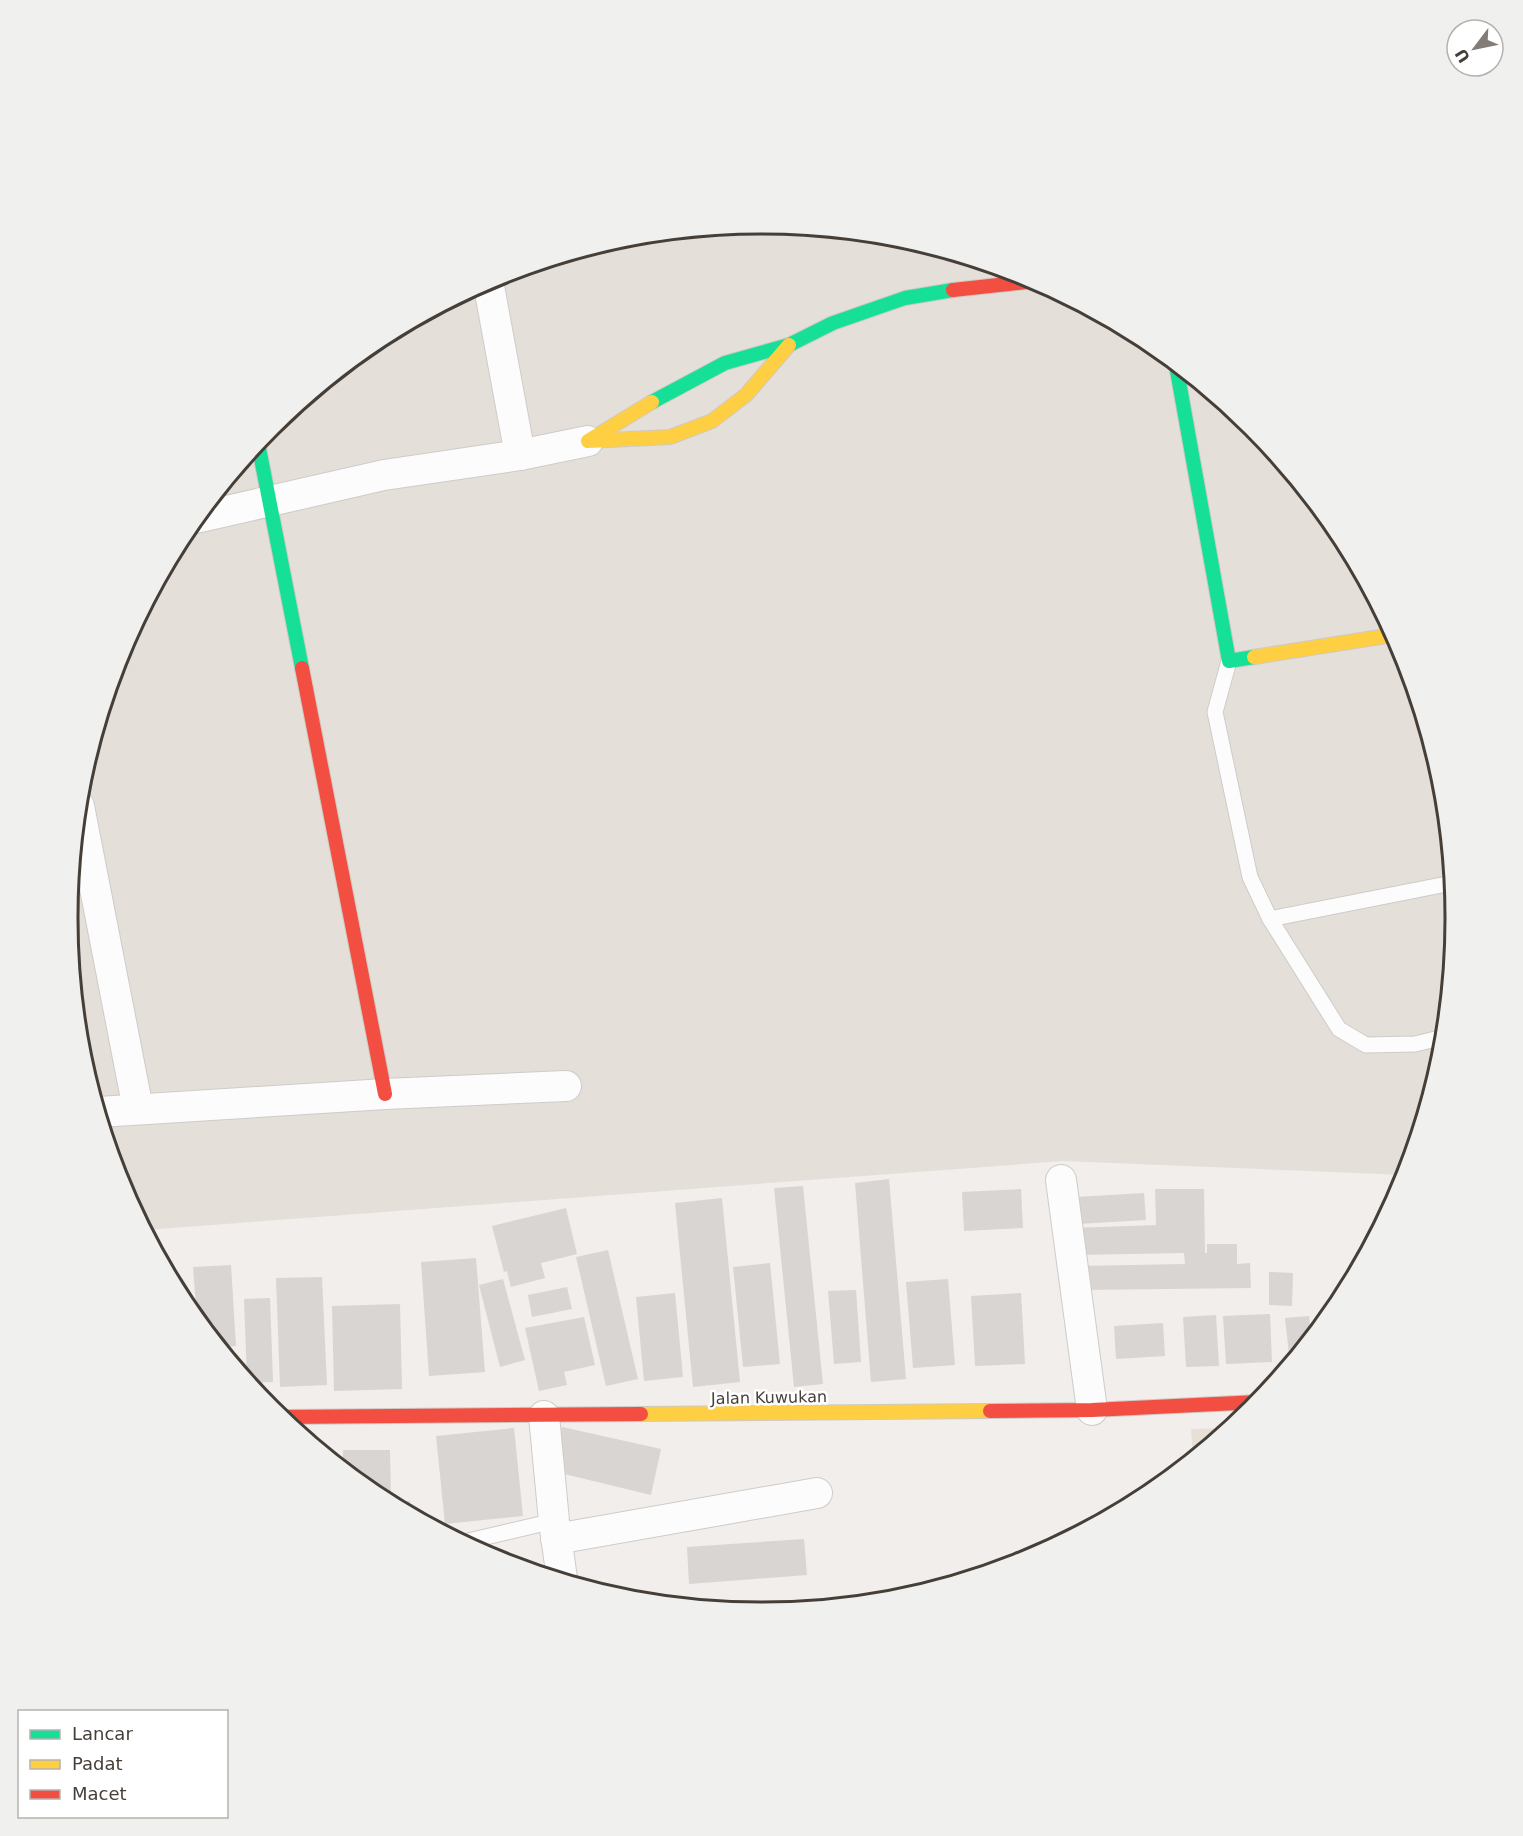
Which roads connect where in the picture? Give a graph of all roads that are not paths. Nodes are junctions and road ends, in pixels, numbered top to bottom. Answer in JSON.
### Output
{"nodes":[{"id":1,"x":1013,"y":283,"type":"edge"},
{"id":2,"x":490,"y":291,"type":"edge"},
{"id":3,"x":789,"y":345,"type":"junction"},
{"id":4,"x":1178,"y":376,"type":"edge"},
{"id":5,"x":588,"y":441,"type":"junction"},
{"id":6,"x":260,"y":454,"type":"edge"},
{"id":7,"x":520,"y":455,"type":"junction"},
{"id":8,"x":269,"y":502,"type":"junction"},
{"id":9,"x":210,"y":515,"type":"edge"},
{"id":10,"x":1384,"y":637,"type":"edge"},
{"id":11,"x":1229,"y":661,"type":"junction"},
{"id":12,"x":84,"y":831,"type":"edge"},
{"id":13,"x":1444,"y":885,"type":"edge"},
{"id":14,"x":1269,"y":919,"type":"junction"},
{"id":15,"x":1434,"y":1039,"type":"edge"},
{"id":16,"x":566,"y":1086,"type":"dead end"},
{"id":17,"x":385,"y":1094,"type":"junction"},
{"id":18,"x":138,"y":1109,"type":"junction"},
{"id":19,"x":106,"y":1111,"type":"edge"},
{"id":20,"x":1061,"y":1180,"type":"dead end"},
{"id":21,"x":1243,"y":1403,"type":"edge"},
{"id":22,"x":1092,"y":1410,"type":"junction"},
{"id":23,"x":544,"y":1416,"type":"junction"},
{"id":24,"x":295,"y":1417,"type":"edge"},
{"id":25,"x":817,"y":1493,"type":"dead end"},
{"id":26,"x":555,"y":1530,"type":"junction"},
{"id":27,"x":479,"y":1540,"type":"edge"},
{"id":28,"x":560,"y":1570,"type":"edge"}],
"edges":[{"from":1,"to":3,"type":"street"},
{"from":2,"to":7,"type":"street"},
{"from":3,"to":5,"type":"street"},
{"from":3,"to":5,"type":"street"},
{"from":4,"to":11,"type":"street"},
{"from":5,"to":7,"type":"street"},
{"from":6,"to":8,"type":"street"},
{"from":7,"to":8,"type":"street"},
{"from":8,"to":9,"type":"street"},
{"from":8,"to":17,"type":"street"},
{"from":10,"to":11,"type":"street"},
{"from":11,"to":14,"type":"lane"},
{"from":12,"to":18,"type":"street"},
{"from":13,"to":14,"type":"lane"},
{"from":14,"to":15,"type":"lane"},
{"from":16,"to":17,"type":"street"},
{"from":17,"to":18,"type":"street"},
{"from":18,"to":19,"type":"street"},
{"from":20,"to":22,"type":"street"},
{"from":21,"to":22,"type":"street","name":"Jalan Kuwukan"},
{"from":22,"to":23,"type":"street","name":"Jalan Kuwukan"},
{"from":23,"to":24,"type":"street","name":"Jalan Kuwukan"},
{"from":23,"to":26,"type":"street"},
{"from":25,"to":26,"type":"street"},
{"from":26,"to":27,"type":"lane"},
{"from":26,"to":28,"type":"street"}]}
